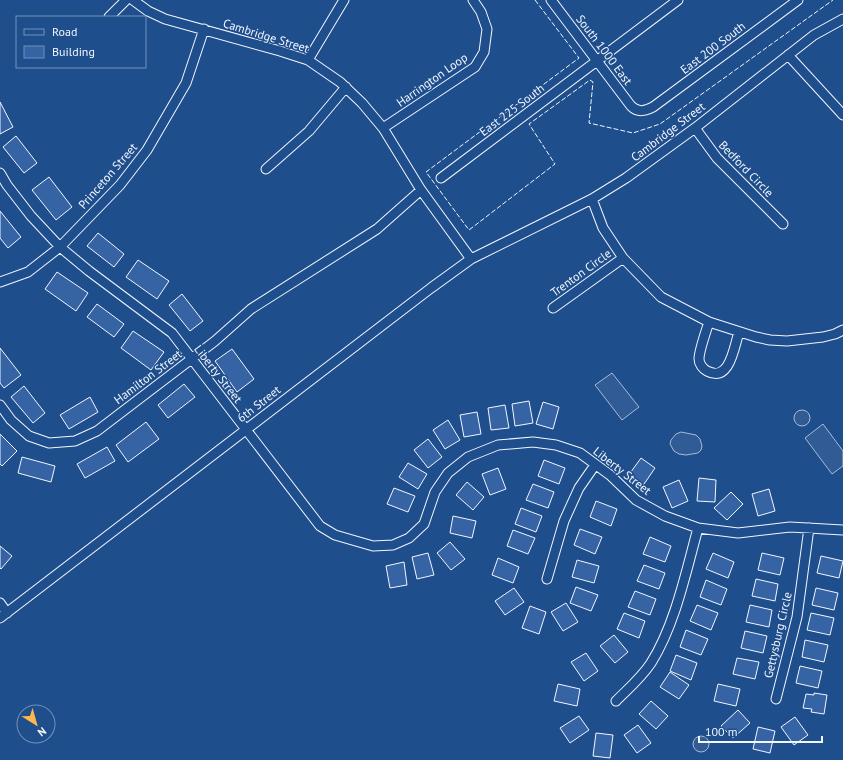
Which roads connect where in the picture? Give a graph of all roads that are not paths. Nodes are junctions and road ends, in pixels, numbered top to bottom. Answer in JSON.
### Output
{"nodes":[{"id":1,"x":126,"y":0,"type":"edge"},
{"id":2,"x":133,"y":0,"type":"edge"},
{"id":3,"x":344,"y":0,"type":"edge"},
{"id":4,"x":473,"y":0,"type":"edge"},
{"id":5,"x":551,"y":0,"type":"edge"},
{"id":6,"x":678,"y":0,"type":"edge"},
{"id":7,"x":798,"y":0,"type":"edge"},
{"id":8,"x":110,"y":16,"type":"edge"},
{"id":9,"x":843,"y":20,"type":"edge"},
{"id":10,"x":204,"y":29,"type":"junction"},
{"id":11,"x":788,"y":55,"type":"junction"},
{"id":12,"x":308,"y":60,"type":"junction"},
{"id":13,"x":596,"y":61,"type":"junction"},
{"id":14,"x":346,"y":87,"type":"junction"},
{"id":15,"x":640,"y":111,"type":"joint"},
{"id":16,"x":843,"y":115,"type":"edge"},
{"id":17,"x":383,"y":128,"type":"junction"},
{"id":18,"x":695,"y":128,"type":"junction"},
{"id":19,"x":266,"y":169,"type":"dead end"},
{"id":20,"x":0,"y":173,"type":"edge"},
{"id":21,"x":441,"y":178,"type":"dead end"},
{"id":22,"x":421,"y":190,"type":"junction"},
{"id":23,"x":592,"y":199,"type":"junction"},
{"id":24,"x":542,"y":223,"type":"joint"},
{"id":25,"x":783,"y":224,"type":"dead end"},
{"id":26,"x":60,"y":247,"type":"junction"},
{"id":27,"x":623,"y":258,"type":"junction"},
{"id":28,"x":471,"y":259,"type":"junction"},
{"id":29,"x":0,"y":282,"type":"edge"},
{"id":30,"x":553,"y":308,"type":"dead end"},
{"id":31,"x":709,"y":322,"type":"junction"},
{"id":32,"x":843,"y":330,"type":"edge"},
{"id":33,"x":738,"y":332,"type":"junction"},
{"id":34,"x":192,"y":358,"type":"junction"},
{"id":35,"x":0,"y":405,"type":"edge"},
{"id":36,"x":246,"y":430,"type":"junction"},
{"id":37,"x":595,"y":465,"type":"junction"},
{"id":38,"x":698,"y":528,"type":"junction"},
{"id":39,"x":809,"y":528,"type":"junction"},
{"id":40,"x":843,"y":530,"type":"edge"},
{"id":41,"x":547,"y":579,"type":"dead end"},
{"id":42,"x":0,"y":604,"type":"edge"},
{"id":43,"x":4,"y":616,"type":"edge"},
{"id":44,"x":776,"y":699,"type":"dead end"},
{"id":45,"x":616,"y":701,"type":"dead end"}],
"edges":[{"from":1,"to":8,"type":"street"},
{"from":2,"to":10,"type":"street","name":"Cambridge Street"},
{"from":3,"to":12,"type":"street"},
{"from":4,"to":17,"type":"street","name":"Harrington Loop"},
{"from":5,"to":13,"type":"street","name":"South 1000 East"},
{"from":6,"to":13,"type":"street","name":"East 225 South"},
{"from":7,"to":15,"type":"street","name":"East 200 South"},
{"from":9,"to":11,"type":"street","name":"Cambridge Street"},
{"from":10,"to":12,"type":"street","name":"Cambridge Street"},
{"from":10,"to":26,"type":"street","name":"Princeton Street"},
{"from":11,"to":16,"type":"street"},
{"from":11,"to":18,"type":"street","name":"Cambridge Street"},
{"from":12,"to":14,"type":"street","name":"Cambridge Street"},
{"from":13,"to":15,"type":"street","name":"South 1000 East"},
{"from":13,"to":21,"type":"street","name":"East 225 South"},
{"from":14,"to":17,"type":"street","name":"Cambridge Street"},
{"from":14,"to":19,"type":"street"},
{"from":17,"to":22,"type":"street","name":"Cambridge Street"},
{"from":18,"to":23,"type":"street","name":"Cambridge Street"},
{"from":18,"to":25,"type":"street","name":"Bedford Circle"},
{"from":20,"to":26,"type":"street","name":"Liberty Street"},
{"from":22,"to":28,"type":"street","name":"Cambridge Street"},
{"from":22,"to":34,"type":"street","name":"Hamilton Street"},
{"from":23,"to":24,"type":"street","name":"Cambridge Street"},
{"from":23,"to":27,"type":"street"},
{"from":24,"to":28,"type":"street","name":"6th Street"},
{"from":26,"to":29,"type":"street","name":"Princeton Street"},
{"from":26,"to":34,"type":"street","name":"Liberty Street"},
{"from":27,"to":30,"type":"street","name":"Trenton Circle"},
{"from":27,"to":31,"type":"street"},
{"from":28,"to":36,"type":"street","name":"6th Street"},
{"from":31,"to":33,"type":"street"},
{"from":31,"to":33,"type":"street"},
{"from":32,"to":33,"type":"street"},
{"from":34,"to":35,"type":"street","name":"Hamilton Street"},
{"from":34,"to":36,"type":"street","name":"Liberty Street"},
{"from":36,"to":37,"type":"street","name":"Liberty Street"},
{"from":36,"to":43,"type":"street","name":"6th Street"},
{"from":37,"to":38,"type":"street","name":"Liberty Street"},
{"from":37,"to":41,"type":"street"},
{"from":38,"to":39,"type":"street","name":"Liberty Street"},
{"from":38,"to":45,"type":"street"},
{"from":39,"to":40,"type":"street","name":"Liberty Street"},
{"from":39,"to":44,"type":"street","name":"Gettysburg Circle"},
{"from":42,"to":43,"type":"street"}]}
